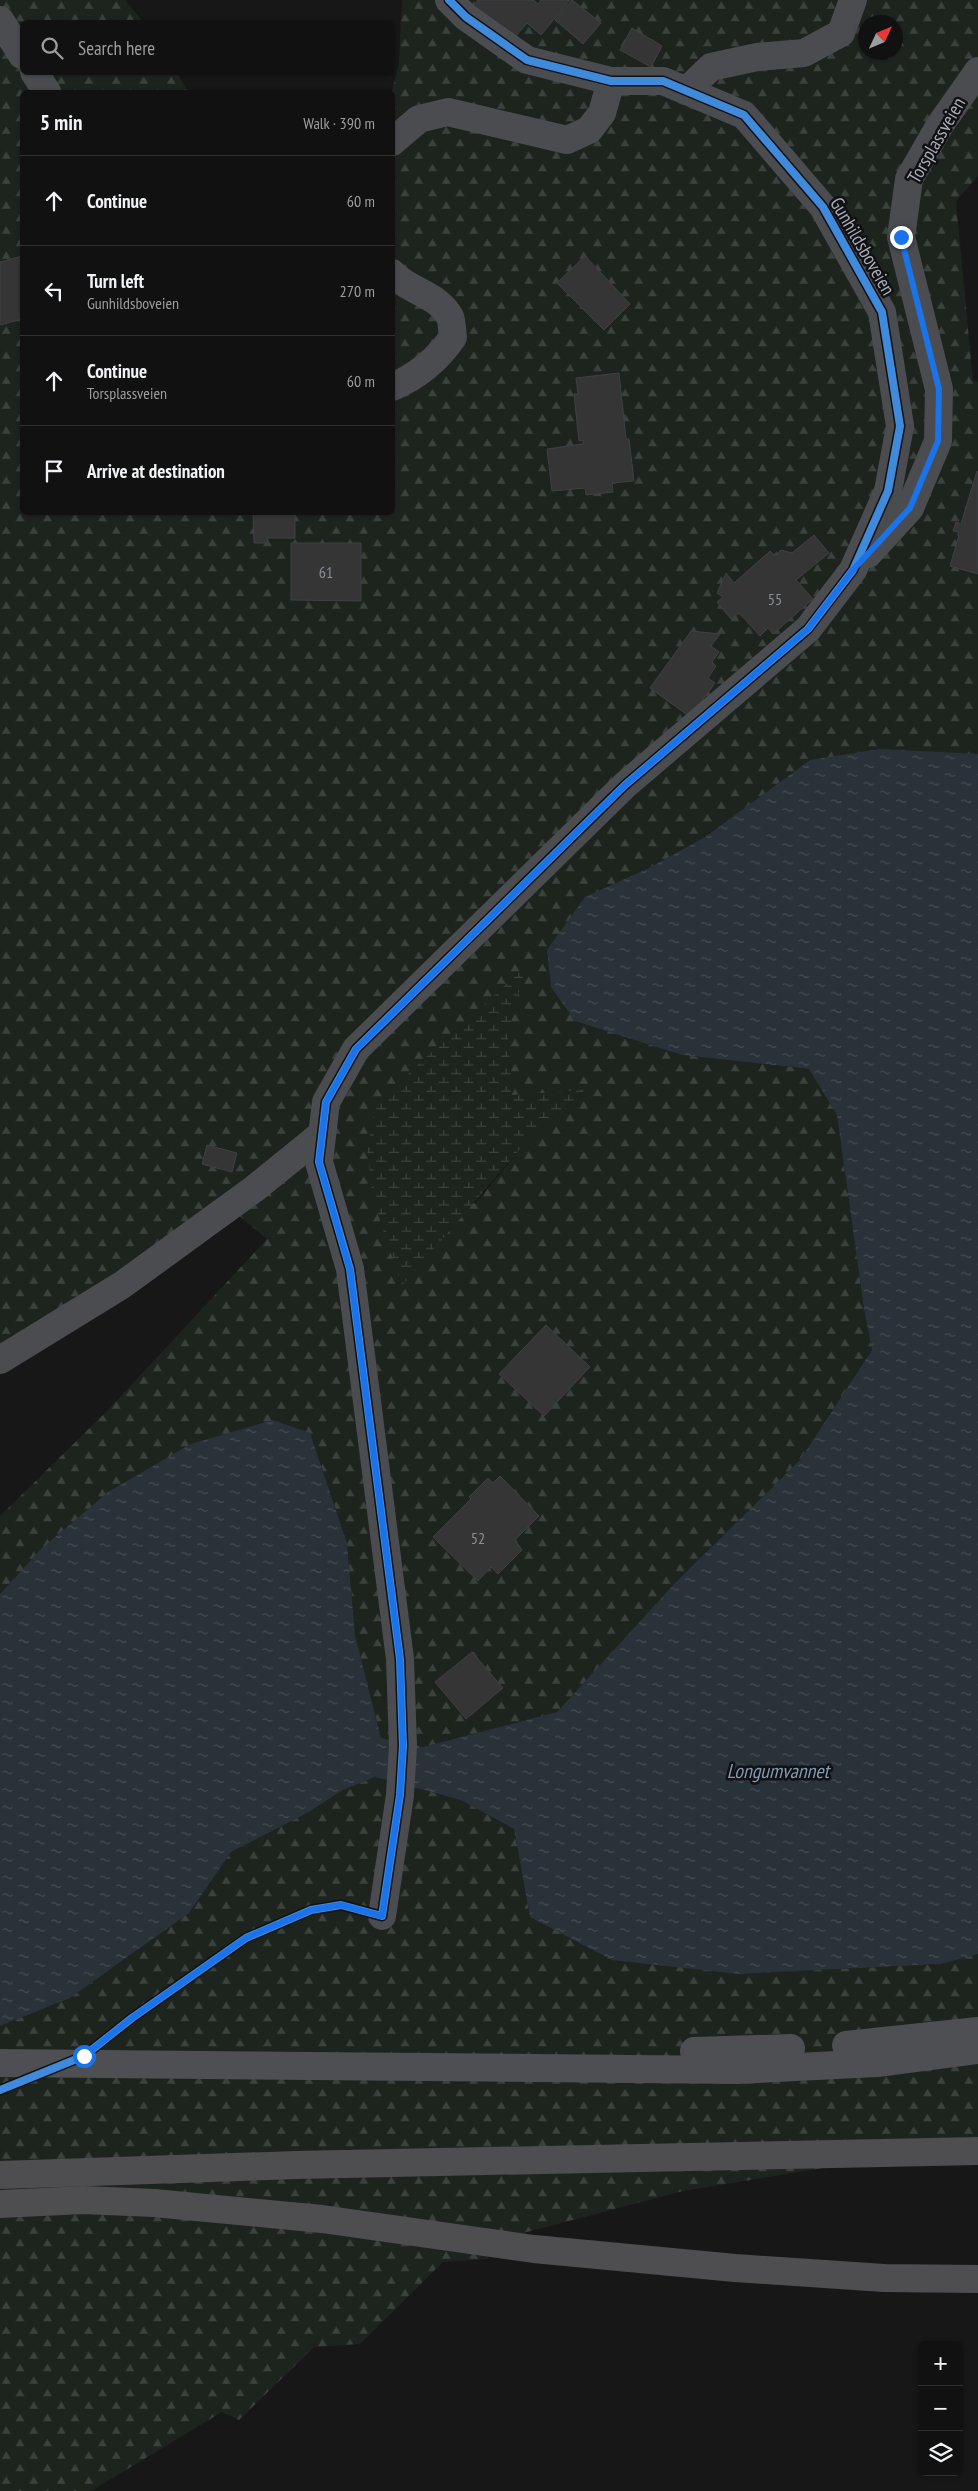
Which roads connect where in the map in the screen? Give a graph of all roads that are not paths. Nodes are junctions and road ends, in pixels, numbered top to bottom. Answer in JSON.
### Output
{"nodes":[{"id":1,"x":449,"y":0,"type":"edge"},
{"id":2,"x":853,"y":0,"type":"edge"},
{"id":3,"x":0,"y":20,"type":"edge"},
{"id":4,"x":20,"y":52,"type":"edge"},
{"id":5,"x":978,"y":71,"type":"edge"},
{"id":6,"x":36,"y":75,"type":"edge"},
{"id":7,"x":611,"y":81,"type":"junction"},
{"id":8,"x":45,"y":90,"type":"edge"},
{"id":9,"x":686,"y":91,"type":"junction"},
{"id":10,"x":395,"y":139,"type":"edge"},
{"id":11,"x":395,"y":276,"type":"edge"},
{"id":12,"x":395,"y":386,"type":"edge"},
{"id":13,"x":853,"y":570,"type":"junction"},
{"id":14,"x":322,"y":1134,"type":"junction"},
{"id":15,"x":0,"y":1360,"type":"edge"},
{"id":16,"x":382,"y":1916,"type":"dead end"},
{"id":17,"x":978,"y":2031,"type":"edge"},
{"id":18,"x":0,"y":2044,"type":"edge"},
{"id":19,"x":978,"y":2050,"type":"edge"},
{"id":20,"x":181,"y":2056,"type":"junction"},
{"id":21,"x":0,"y":2063,"type":"edge"},
{"id":22,"x":978,"y":2151,"type":"edge"},
{"id":23,"x":0,"y":2175,"type":"edge"},
{"id":24,"x":0,"y":2204,"type":"edge"},
{"id":25,"x":978,"y":2279,"type":"edge"}],
"edges":[{"from":1,"to":7,"type":"street","name":"Gunhildsboveien"},
{"from":2,"to":9,"type":"street"},
{"from":3,"to":4,"type":"street"},
{"from":5,"to":13,"type":"street","name":"Torsplassveien"},
{"from":6,"to":8,"type":"street"},
{"from":7,"to":9,"type":"street","name":"Gunhildsboveien"},
{"from":7,"to":10,"type":"street"},
{"from":9,"to":13,"type":"street","name":"Gunhildsboveien"},
{"from":11,"to":12,"type":"street"},
{"from":13,"to":14,"type":"street","name":"Gunhildsboveien"},
{"from":14,"to":15,"type":"street"},
{"from":14,"to":16,"type":"street","name":"Gunhildsboveien"},
{"from":17,"to":20,"type":"main road"},
{"from":18,"to":20,"type":"main road"},
{"from":19,"to":20,"type":"main road"},
{"from":20,"to":21,"type":"main road"},
{"from":22,"to":23,"type":"highway"},
{"from":24,"to":25,"type":"highway"}]}
